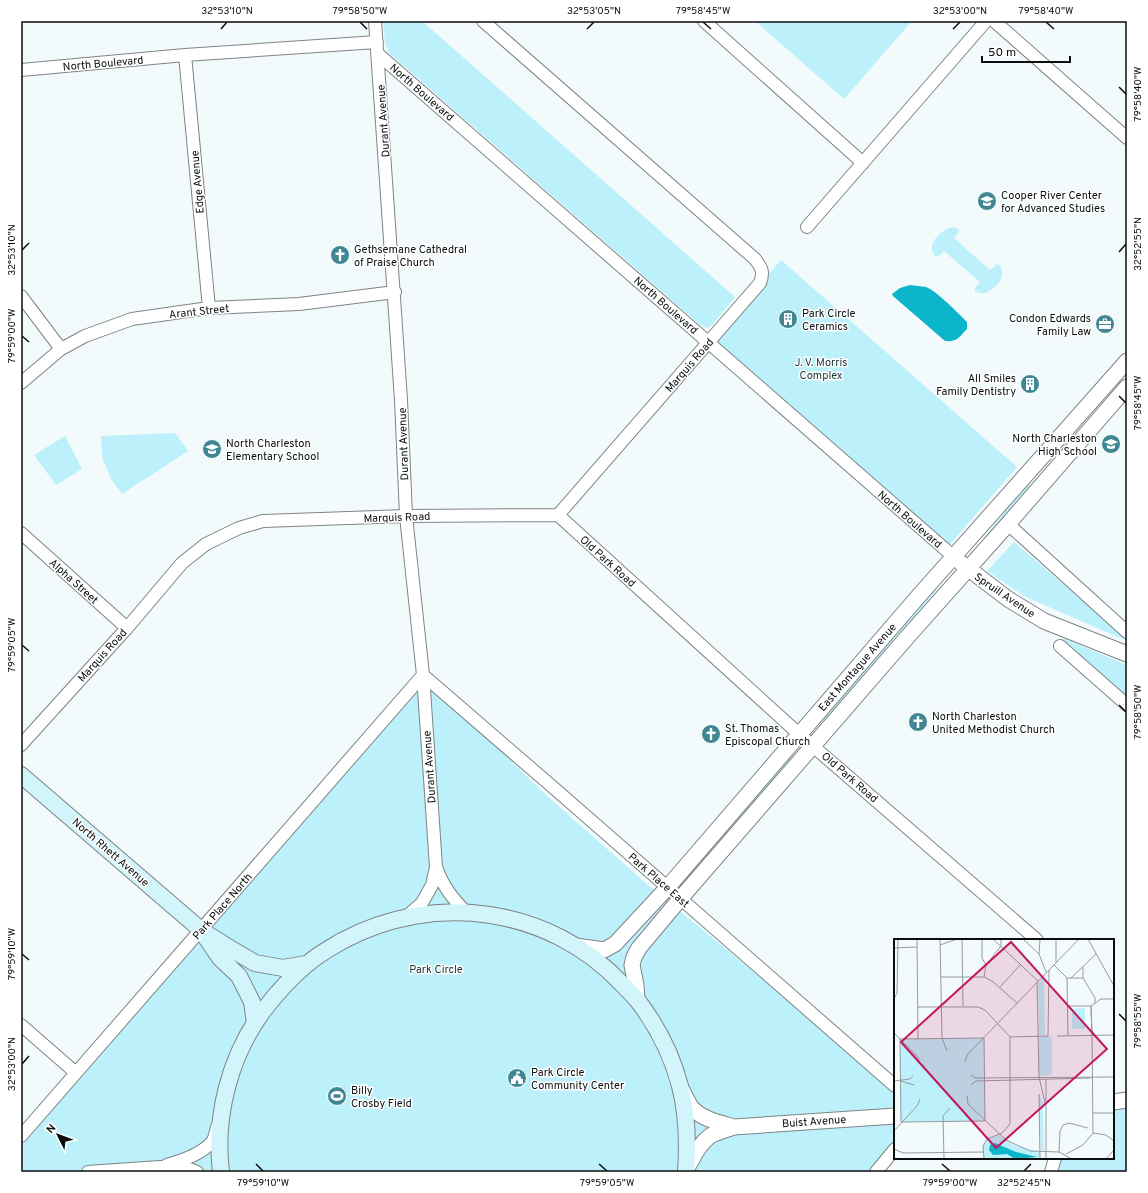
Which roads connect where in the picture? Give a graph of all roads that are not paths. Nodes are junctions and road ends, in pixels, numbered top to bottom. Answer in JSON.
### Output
{"nodes":[{"id":1,"x":375,"y":21,"type":"edge"},
{"id":2,"x":483,"y":21,"type":"edge"},
{"id":3,"x":704,"y":21,"type":"edge"},
{"id":4,"x":986,"y":21,"type":"edge"},
{"id":5,"x":994,"y":21,"type":"edge"},
{"id":6,"x":377,"y":48,"type":"junction"},
{"id":7,"x":185,"y":55,"type":"junction"},
{"id":8,"x":21,"y":70,"type":"edge"},
{"id":9,"x":1127,"y":138,"type":"edge"},
{"id":10,"x":862,"y":163,"type":"junction"},
{"id":11,"x":807,"y":227,"type":"dead end"},
{"id":12,"x":394,"y":292,"type":"junction"},
{"id":13,"x":21,"y":296,"type":"edge"},
{"id":14,"x":209,"y":308,"type":"junction"},
{"id":15,"x":708,"y":342,"type":"junction"},
{"id":16,"x":61,"y":350,"type":"junction"},
{"id":17,"x":1127,"y":360,"type":"edge"},
{"id":18,"x":21,"y":383,"type":"edge"},
{"id":19,"x":1127,"y":387,"type":"edge"},
{"id":20,"x":558,"y":515,"type":"junction"},
{"id":21,"x":406,"y":516,"type":"junction"},
{"id":22,"x":1008,"y":524,"type":"junction"},
{"id":23,"x":21,"y":533,"type":"edge"},
{"id":24,"x":954,"y":558,"type":"junction"},
{"id":25,"x":968,"y":569,"type":"junction"},
{"id":26,"x":127,"y":628,"type":"junction"},
{"id":27,"x":1127,"y":632,"type":"edge"},
{"id":28,"x":1060,"y":646,"type":"dead end"},
{"id":29,"x":1127,"y":654,"type":"edge"},
{"id":30,"x":423,"y":675,"type":"junction"},
{"id":31,"x":1127,"y":706,"type":"edge"},
{"id":32,"x":799,"y":734,"type":"junction"},
{"id":33,"x":21,"y":745,"type":"edge"},
{"id":34,"x":814,"y":745,"type":"junction"},
{"id":35,"x":21,"y":775,"type":"edge"},
{"id":36,"x":436,"y":867,"type":"junction"},
{"id":37,"x":667,"y":888,"type":"junction"},
{"id":38,"x":680,"y":899,"type":"junction"},
{"id":39,"x":466,"y":912,"type":"junction"},
{"id":40,"x":406,"y":917,"type":"junction"},
{"id":41,"x":201,"y":930,"type":"junction"},
{"id":42,"x":1036,"y":939,"type":"edge"},
{"id":43,"x":576,"y":946,"type":"junction"},
{"id":44,"x":306,"y":964,"type":"junction"},
{"id":45,"x":638,"y":1000,"type":"junction"},
{"id":46,"x":254,"y":1023,"type":"junction"},
{"id":47,"x":21,"y":1025,"type":"edge"},
{"id":48,"x":76,"y":1073,"type":"junction"},
{"id":49,"x":894,"y":1085,"type":"edge"},
{"id":50,"x":680,"y":1086,"type":"junction"},
{"id":51,"x":1127,"y":1100,"type":"edge"},
{"id":52,"x":1114,"y":1102,"type":"edge"},
{"id":53,"x":222,"y":1108,"type":"junction"},
{"id":54,"x":894,"y":1116,"type":"edge"},
{"id":55,"x":734,"y":1127,"type":"junction"},
{"id":56,"x":21,"y":1136,"type":"edge"},
{"id":57,"x":894,"y":1151,"type":"edge"},
{"id":58,"x":1055,"y":1159,"type":"edge"},
{"id":59,"x":160,"y":1167,"type":"junction"},
{"id":60,"x":686,"y":1171,"type":"edge"},
{"id":61,"x":88,"y":1172,"type":"edge"},
{"id":62,"x":197,"y":1172,"type":"edge"},
{"id":63,"x":221,"y":1172,"type":"edge"},
{"id":64,"x":876,"y":1172,"type":"edge"},
{"id":65,"x":1051,"y":1172,"type":"edge"}],
"edges":[{"from":1,"to":6,"type":"street","name":"Durant Avenue"},
{"from":2,"to":15,"type":"street","name":"Marquis Road"},
{"from":3,"to":10,"type":"street"},
{"from":4,"to":10,"type":"street"},
{"from":5,"to":9,"type":"street"},
{"from":6,"to":7,"type":"street","name":"North Boulevard"},
{"from":6,"to":12,"type":"street","name":"Durant Avenue"},
{"from":6,"to":15,"type":"street","name":"North Boulevard"},
{"from":7,"to":8,"type":"street","name":"North Boulevard"},
{"from":7,"to":14,"type":"street","name":"Edge Avenue"},
{"from":10,"to":11,"type":"street"},
{"from":12,"to":14,"type":"street","name":"Arant Street"},
{"from":12,"to":21,"type":"street","name":"Durant Avenue"},
{"from":13,"to":16,"type":"street"},
{"from":14,"to":16,"type":"street","name":"Arant Street"},
{"from":15,"to":20,"type":"street","name":"Marquis Road"},
{"from":15,"to":24,"type":"street","name":"North Boulevard"},
{"from":16,"to":18,"type":"street","name":"Arant Street"},
{"from":17,"to":24,"type":"street","name":"East Montague Avenue"},
{"from":19,"to":22,"type":"street","name":"East Montague Avenue"},
{"from":20,"to":21,"type":"street","name":"Marquis Road"},
{"from":20,"to":32,"type":"street","name":"Old Park Road"},
{"from":21,"to":26,"type":"street","name":"Marquis Road"},
{"from":21,"to":30,"type":"street","name":"Durant Avenue"},
{"from":22,"to":25,"type":"street","name":"East Montague Avenue"},
{"from":22,"to":27,"type":"street"},
{"from":23,"to":26,"type":"street","name":"Alpha Street"},
{"from":24,"to":25,"type":"street","name":"Spruill Avenue"},
{"from":24,"to":32,"type":"street","name":"East Montague Avenue"},
{"from":25,"to":29,"type":"street","name":"Spruill Avenue"},
{"from":25,"to":34,"type":"street","name":"East Montague Avenue"},
{"from":26,"to":33,"type":"street","name":"Marquis Road"},
{"from":28,"to":31,"type":"street"},
{"from":30,"to":36,"type":"street","name":"Durant Avenue"},
{"from":30,"to":37,"type":"street","name":"Park Place East"},
{"from":30,"to":41,"type":"street","name":"Park Place North"},
{"from":32,"to":34,"type":"street","name":"Old Park Road"},
{"from":32,"to":37,"type":"street","name":"East Montague Avenue"},
{"from":34,"to":38,"type":"street","name":"East Montague Avenue"},
{"from":34,"to":42,"type":"street","name":"Old Park Road"},
{"from":35,"to":41,"type":"main road","name":"North Rhett Avenue"},
{"from":36,"to":39,"type":"street","name":"Durant Avenue"},
{"from":36,"to":40,"type":"street","name":"Durant Avenue"},
{"from":37,"to":38,"type":"street","name":"Park Place East"},
{"from":37,"to":43,"type":"street","name":"East Montague Avenue"},
{"from":38,"to":45,"type":"street","name":"East Montague Avenue"},
{"from":38,"to":49,"type":"street","name":"Park Place East"},
{"from":39,"to":40,"type":"main road"},
{"from":39,"to":43,"type":"main road"},
{"from":40,"to":44,"type":"main road"},
{"from":41,"to":44,"type":"main road","name":"North Rhett Avenue"},
{"from":41,"to":46,"type":"main road","name":"North Rhett Avenue"},
{"from":41,"to":48,"type":"street","name":"Park Place North"},
{"from":43,"to":45,"type":"main road"},
{"from":44,"to":46,"type":"main road"},
{"from":45,"to":50,"type":"main road"},
{"from":46,"to":53,"type":"main road"},
{"from":47,"to":48,"type":"street"},
{"from":48,"to":56,"type":"street","name":"Park Place North"},
{"from":50,"to":55,"type":"street","name":"Buist Avenue"},
{"from":50,"to":60,"type":"main road"},
{"from":51,"to":52,"type":"street"},
{"from":53,"to":59,"type":"street"},
{"from":53,"to":63,"type":"main road"},
{"from":54,"to":55,"type":"street","name":"Buist Avenue"},
{"from":55,"to":60,"type":"street","name":"Buist Avenue"},
{"from":57,"to":64,"type":"street"},
{"from":58,"to":65,"type":"street"},
{"from":59,"to":61,"type":"street"},
{"from":59,"to":62,"type":"street"}]}
